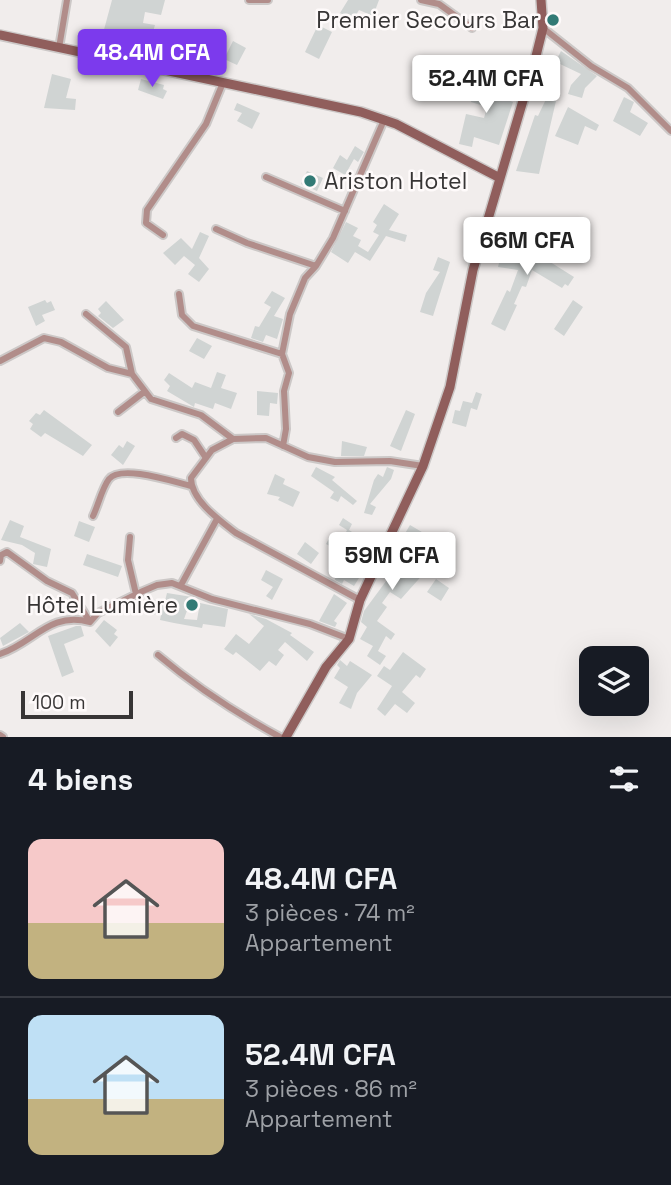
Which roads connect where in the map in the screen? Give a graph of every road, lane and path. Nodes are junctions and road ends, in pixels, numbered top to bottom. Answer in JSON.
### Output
{"nodes":[{"id":1,"x":67,"y":0,"type":"edge"},
{"id":2,"x":249,"y":0,"type":"edge"},
{"id":3,"x":268,"y":0,"type":"edge"},
{"id":4,"x":421,"y":0,"type":"edge"},
{"id":5,"x":541,"y":0,"type":"edge"},
{"id":6,"x":472,"y":28,"type":"dead end"},
{"id":7,"x":542,"y":28,"type":"junction"},
{"id":8,"x":0,"y":35,"type":"edge"},
{"id":9,"x":59,"y":48,"type":"junction"},
{"id":10,"x":222,"y":85,"type":"junction"},
{"id":11,"x":384,"y":120,"type":"junction"},
{"id":12,"x":671,"y":131,"type":"edge"},
{"id":13,"x":265,"y":177,"type":"dead end"},
{"id":14,"x":498,"y":177,"type":"junction"},
{"id":15,"x":345,"y":211,"type":"junction"},
{"id":16,"x":216,"y":229,"type":"dead end"},
{"id":17,"x":163,"y":235,"type":"dead end"},
{"id":18,"x":316,"y":266,"type":"junction"},
{"id":19,"x":178,"y":294,"type":"dead end"},
{"id":20,"x":86,"y":314,"type":"dead end"},
{"id":21,"x":282,"y":354,"type":"junction"},
{"id":22,"x":0,"y":361,"type":"edge"},
{"id":23,"x":132,"y":374,"type":"junction"},
{"id":24,"x":144,"y":393,"type":"junction"},
{"id":25,"x":118,"y":412,"type":"dead end"},
{"id":26,"x":176,"y":438,"type":"dead end"},
{"id":27,"x":233,"y":439,"type":"junction"},
{"id":28,"x":283,"y":446,"type":"junction"},
{"id":29,"x":206,"y":458,"type":"junction"},
{"id":30,"x":423,"y":466,"type":"junction"},
{"id":31,"x":191,"y":486,"type":"junction"},
{"id":32,"x":93,"y":516,"type":"dead end"},
{"id":33,"x":217,"y":519,"type":"junction"},
{"id":34,"x":131,"y":537,"type":"dead end"},
{"id":35,"x":0,"y":561,"type":"edge"},
{"id":36,"x":181,"y":585,"type":"junction"},
{"id":37,"x":136,"y":594,"type":"junction"},
{"id":38,"x":360,"y":600,"type":"junction"},
{"id":39,"x":90,"y":622,"type":"junction"},
{"id":40,"x":349,"y":639,"type":"junction"},
{"id":41,"x":0,"y":654,"type":"edge"},
{"id":42,"x":159,"y":655,"type":"dead end"},
{"id":43,"x":280,"y":737,"type":"edge"},
{"id":44,"x":286,"y":737,"type":"edge"}],
"edges":[{"from":1,"to":9,"type":"street"},
{"from":2,"to":3,"type":"street"},
{"from":4,"to":6,"type":"street"},
{"from":5,"to":7,"type":"main road"},
{"from":7,"to":12,"type":"street"},
{"from":7,"to":14,"type":"main road"},
{"from":8,"to":9,"type":"main road"},
{"from":9,"to":10,"type":"main road"},
{"from":10,"to":11,"type":"main road"},
{"from":10,"to":17,"type":"street"},
{"from":11,"to":14,"type":"main road"},
{"from":11,"to":15,"type":"street"},
{"from":13,"to":15,"type":"street"},
{"from":14,"to":30,"type":"main road"},
{"from":15,"to":18,"type":"street"},
{"from":16,"to":18,"type":"street"},
{"from":18,"to":21,"type":"street"},
{"from":19,"to":21,"type":"street"},
{"from":20,"to":23,"type":"street"},
{"from":21,"to":28,"type":"street"},
{"from":22,"to":23,"type":"street"},
{"from":23,"to":24,"type":"street"},
{"from":24,"to":25,"type":"street"},
{"from":24,"to":27,"type":"street"},
{"from":26,"to":29,"type":"street"},
{"from":27,"to":28,"type":"street"},
{"from":27,"to":29,"type":"street"},
{"from":28,"to":30,"type":"street"},
{"from":29,"to":31,"type":"street"},
{"from":30,"to":38,"type":"main road"},
{"from":31,"to":32,"type":"street"},
{"from":31,"to":33,"type":"street"},
{"from":33,"to":36,"type":"street"},
{"from":33,"to":38,"type":"street"},
{"from":34,"to":37,"type":"street"},
{"from":35,"to":39,"type":"street"},
{"from":36,"to":37,"type":"street"},
{"from":36,"to":40,"type":"street"},
{"from":37,"to":39,"type":"street"},
{"from":38,"to":40,"type":"main road"},
{"from":39,"to":41,"type":"street"},
{"from":40,"to":44,"type":"main road"},
{"from":42,"to":43,"type":"street"}]}
